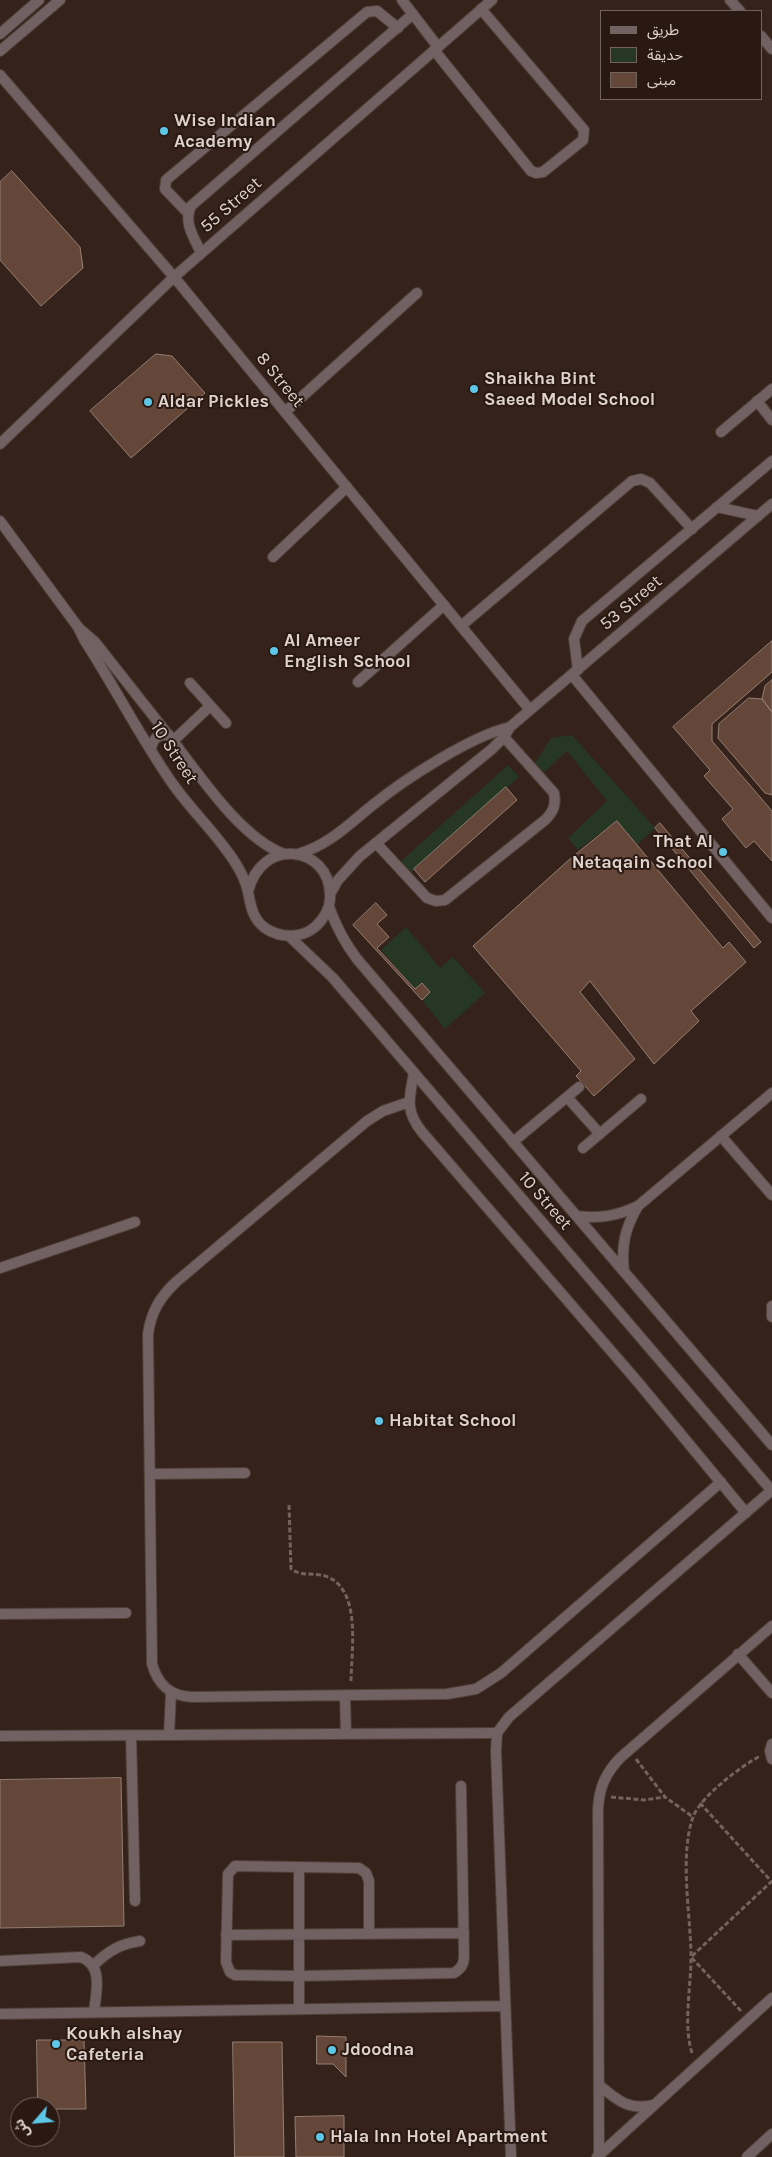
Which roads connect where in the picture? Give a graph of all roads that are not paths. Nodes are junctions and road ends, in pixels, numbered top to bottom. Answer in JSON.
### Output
{"nodes":[{"id":1,"x":39,"y":0,"type":"edge"},
{"id":2,"x":60,"y":0,"type":"edge"},
{"id":3,"x":402,"y":0,"type":"edge"},
{"id":4,"x":492,"y":0,"type":"edge"},
{"id":5,"x":730,"y":0,"type":"edge"},
{"id":6,"x":481,"y":9,"type":"junction"},
{"id":7,"x":739,"y":10,"type":"edge"},
{"id":8,"x":413,"y":14,"type":"junction"},
{"id":9,"x":398,"y":28,"type":"junction"},
{"id":10,"x":0,"y":34,"type":"edge"},
{"id":11,"x":762,"y":37,"type":"edge"},
{"id":12,"x":436,"y":48,"type":"junction"},
{"id":13,"x":772,"y":49,"type":"edge"},
{"id":14,"x":0,"y":51,"type":"edge"},
{"id":15,"x":0,"y":75,"type":"edge"},
{"id":16,"x":188,"y":213,"type":"junction"},
{"id":17,"x":201,"y":253,"type":"junction"},
{"id":18,"x":174,"y":277,"type":"junction"},
{"id":19,"x":417,"y":293,"type":"dead end"},
{"id":20,"x":772,"y":389,"type":"edge"},
{"id":21,"x":757,"y":401,"type":"junction"},
{"id":22,"x":285,"y":412,"type":"junction"},
{"id":23,"x":772,"y":420,"type":"edge"},
{"id":24,"x":721,"y":432,"type":"dead end"},
{"id":25,"x":0,"y":444,"type":"edge"},
{"id":26,"x":772,"y":460,"type":"edge"},
{"id":27,"x":347,"y":487,"type":"junction"},
{"id":28,"x":772,"y":504,"type":"edge"},
{"id":29,"x":717,"y":508,"type":"junction"},
{"id":30,"x":758,"y":516,"type":"junction"},
{"id":31,"x":0,"y":521,"type":"edge"},
{"id":32,"x":692,"y":529,"type":"junction"},
{"id":33,"x":274,"y":557,"type":"dead end"},
{"id":34,"x":444,"y":605,"type":"junction"},
{"id":35,"x":461,"y":626,"type":"junction"},
{"id":36,"x":78,"y":628,"type":"junction"},
{"id":37,"x":575,"y":672,"type":"junction"},
{"id":38,"x":358,"y":682,"type":"dead end"},
{"id":39,"x":190,"y":683,"type":"dead end"},
{"id":40,"x":210,"y":706,"type":"junction"},
{"id":41,"x":530,"y":710,"type":"junction"},
{"id":42,"x":226,"y":723,"type":"dead end"},
{"id":43,"x":510,"y":727,"type":"junction"},
{"id":44,"x":504,"y":737,"type":"junction"},
{"id":45,"x":171,"y":738,"type":"junction"},
{"id":46,"x":151,"y":749,"type":"junction"},
{"id":47,"x":376,"y":843,"type":"junction"},
{"id":48,"x":284,"y":854,"type":"junction"},
{"id":49,"x":298,"y":854,"type":"junction"},
{"id":50,"x":248,"y":892,"type":"junction"},
{"id":51,"x":330,"y":894,"type":"junction"},
{"id":52,"x":329,"y":907,"type":"junction"},
{"id":53,"x":772,"y":918,"type":"edge"},
{"id":54,"x":290,"y":936,"type":"junction"},
{"id":55,"x":414,"y":1073,"type":"junction"},
{"id":56,"x":579,"y":1087,"type":"dead end"},
{"id":57,"x":772,"y":1093,"type":"edge"},
{"id":58,"x":567,"y":1097,"type":"junction"},
{"id":59,"x":641,"y":1099,"type":"dead end"},
{"id":60,"x":409,"y":1102,"type":"junction"},
{"id":61,"x":600,"y":1134,"type":"junction"},
{"id":62,"x":721,"y":1136,"type":"junction"},
{"id":63,"x":513,"y":1142,"type":"junction"},
{"id":64,"x":583,"y":1148,"type":"dead end"},
{"id":65,"x":772,"y":1195,"type":"edge"},
{"id":66,"x":638,"y":1206,"type":"junction"},
{"id":67,"x":576,"y":1216,"type":"junction"},
{"id":68,"x":135,"y":1222,"type":"dead end"},
{"id":69,"x":0,"y":1268,"type":"edge"},
{"id":70,"x":624,"y":1271,"type":"junction"},
{"id":71,"x":772,"y":1306,"type":"edge"},
{"id":72,"x":772,"y":1317,"type":"edge"},
{"id":73,"x":772,"y":1445,"type":"edge"},
{"id":74,"x":245,"y":1473,"type":"dead end"},
{"id":75,"x":150,"y":1474,"type":"junction"},
{"id":76,"x":721,"y":1482,"type":"junction"},
{"id":77,"x":772,"y":1490,"type":"edge"},
{"id":78,"x":746,"y":1513,"type":"junction"},
{"id":79,"x":126,"y":1613,"type":"dead end"},
{"id":80,"x":0,"y":1614,"type":"edge"},
{"id":81,"x":772,"y":1626,"type":"edge"},
{"id":82,"x":738,"y":1654,"type":"junction"},
{"id":83,"x":171,"y":1693,"type":"junction"},
{"id":84,"x":772,"y":1693,"type":"edge"},
{"id":85,"x":348,"y":1695,"type":"junction"},
{"id":86,"x":497,"y":1733,"type":"junction"},
{"id":87,"x":346,"y":1734,"type":"junction"},
{"id":88,"x":131,"y":1735,"type":"junction"},
{"id":89,"x":168,"y":1735,"type":"junction"},
{"id":90,"x":0,"y":1736,"type":"edge"},
{"id":91,"x":461,"y":1786,"type":"dead end"},
{"id":92,"x":299,"y":1866,"type":"junction"},
{"id":93,"x":135,"y":1901,"type":"dead end"},
{"id":94,"x":464,"y":1933,"type":"junction"},
{"id":95,"x":299,"y":1934,"type":"junction"},
{"id":96,"x":370,"y":1934,"type":"junction"},
{"id":97,"x":226,"y":1935,"type":"junction"},
{"id":98,"x":140,"y":1941,"type":"dead end"},
{"id":99,"x":0,"y":1961,"type":"edge"},
{"id":100,"x":94,"y":1965,"type":"junction"},
{"id":101,"x":299,"y":1976,"type":"junction"},
{"id":102,"x":772,"y":1998,"type":"edge"},
{"id":103,"x":504,"y":2006,"type":"junction"},
{"id":104,"x":299,"y":2009,"type":"junction"},
{"id":105,"x":94,"y":2012,"type":"junction"},
{"id":106,"x":0,"y":2014,"type":"edge"},
{"id":107,"x":599,"y":2085,"type":"junction"},
{"id":108,"x":654,"y":2104,"type":"junction"},
{"id":109,"x":772,"y":2134,"type":"edge"},
{"id":110,"x":598,"y":2156,"type":"edge"},
{"id":111,"x":511,"y":2157,"type":"edge"},
{"id":112,"x":747,"y":2157,"type":"edge"}],
"edges":[{"from":1,"to":10,"type":"street"},
{"from":2,"to":14,"type":"street"},
{"from":3,"to":8,"type":"street"},
{"from":4,"to":6,"type":"street","name":"55 Street"},
{"from":5,"to":7,"type":"street"},
{"from":6,"to":12,"type":"street","name":"55 Street"},
{"from":6,"to":12,"type":"street"},
{"from":8,"to":9,"type":"street"},
{"from":8,"to":12,"type":"street"},
{"from":9,"to":16,"type":"street"},
{"from":9,"to":16,"type":"street"},
{"from":11,"to":13,"type":"street"},
{"from":12,"to":17,"type":"street","name":"55 Street"},
{"from":15,"to":18,"type":"street","name":"8 Street"},
{"from":16,"to":17,"type":"street"},
{"from":17,"to":18,"type":"street","name":"55 Street"},
{"from":18,"to":22,"type":"street","name":"8 Street"},
{"from":18,"to":25,"type":"street","name":"55 Street"},
{"from":19,"to":22,"type":"street"},
{"from":20,"to":21,"type":"street"},
{"from":21,"to":23,"type":"street"},
{"from":21,"to":24,"type":"street"},
{"from":22,"to":27,"type":"street","name":"8 Street"},
{"from":26,"to":29,"type":"street"},
{"from":27,"to":33,"type":"street"},
{"from":27,"to":34,"type":"street","name":"8 Street"},
{"from":28,"to":30,"type":"street","name":"53 Street"},
{"from":29,"to":30,"type":"street"},
{"from":29,"to":32,"type":"street"},
{"from":30,"to":37,"type":"street","name":"53 Street"},
{"from":31,"to":36,"type":"street","name":"10 Street"},
{"from":32,"to":35,"type":"street"},
{"from":32,"to":37,"type":"street"},
{"from":34,"to":35,"type":"street","name":"8 Street"},
{"from":34,"to":38,"type":"street"},
{"from":35,"to":41,"type":"street","name":"8 Street"},
{"from":36,"to":45,"type":"street","name":"10 Street"},
{"from":36,"to":46,"type":"street","name":"10 Street"},
{"from":37,"to":41,"type":"street","name":"53 Street"},
{"from":37,"to":53,"type":"street"},
{"from":39,"to":40,"type":"street"},
{"from":40,"to":42,"type":"street"},
{"from":40,"to":45,"type":"street"},
{"from":41,"to":43,"type":"street","name":"53 Street"},
{"from":43,"to":44,"type":"street","name":"53 Street"},
{"from":43,"to":49,"type":"street","name":"53 Street"},
{"from":44,"to":47,"type":"street","name":"53 Street"},
{"from":44,"to":47,"type":"street"},
{"from":45,"to":46,"type":"street"},
{"from":45,"to":48,"type":"street","name":"10 Street"},
{"from":46,"to":50,"type":"street","name":"10 Street"},
{"from":47,"to":51,"type":"street","name":"53 Street"},
{"from":48,"to":49,"type":"street"},
{"from":48,"to":50,"type":"street"},
{"from":49,"to":51,"type":"street"},
{"from":50,"to":54,"type":"street"},
{"from":51,"to":52,"type":"street"},
{"from":52,"to":54,"type":"street"},
{"from":52,"to":63,"type":"street","name":"10 Street"},
{"from":54,"to":55,"type":"street","name":"10 Street"},
{"from":55,"to":60,"type":"street"},
{"from":55,"to":77,"type":"street","name":"10 Street"},
{"from":56,"to":58,"type":"street"},
{"from":57,"to":62,"type":"street"},
{"from":58,"to":61,"type":"street"},
{"from":58,"to":63,"type":"street"},
{"from":59,"to":61,"type":"street"},
{"from":60,"to":75,"type":"street"},
{"from":60,"to":76,"type":"street"},
{"from":61,"to":64,"type":"street"},
{"from":62,"to":65,"type":"street"},
{"from":62,"to":66,"type":"street"},
{"from":63,"to":67,"type":"street","name":"10 Street"},
{"from":66,"to":67,"type":"street"},
{"from":66,"to":70,"type":"street"},
{"from":67,"to":70,"type":"street","name":"10 Street"},
{"from":68,"to":69,"type":"street"},
{"from":70,"to":73,"type":"street","name":"10 Street"},
{"from":71,"to":72,"type":"street"},
{"from":74,"to":75,"type":"street"},
{"from":75,"to":83,"type":"street"},
{"from":76,"to":78,"type":"street"},
{"from":76,"to":85,"type":"street"},
{"from":77,"to":78,"type":"street"},
{"from":78,"to":86,"type":"street"},
{"from":79,"to":80,"type":"street"},
{"from":81,"to":82,"type":"street"},
{"from":82,"to":84,"type":"street"},
{"from":82,"to":107,"type":"street"},
{"from":83,"to":85,"type":"street"},
{"from":83,"to":89,"type":"street"},
{"from":85,"to":87,"type":"street"},
{"from":86,"to":87,"type":"street"},
{"from":86,"to":103,"type":"street"},
{"from":87,"to":89,"type":"street"},
{"from":88,"to":89,"type":"street"},
{"from":88,"to":90,"type":"street"},
{"from":88,"to":93,"type":"street"},
{"from":91,"to":94,"type":"street"},
{"from":92,"to":95,"type":"street"},
{"from":92,"to":96,"type":"street"},
{"from":92,"to":97,"type":"street"},
{"from":94,"to":96,"type":"street"},
{"from":94,"to":101,"type":"street"},
{"from":95,"to":96,"type":"street"},
{"from":95,"to":97,"type":"street"},
{"from":95,"to":101,"type":"street"},
{"from":97,"to":101,"type":"street"},
{"from":98,"to":100,"type":"street"},
{"from":99,"to":100,"type":"street"},
{"from":100,"to":105,"type":"street"},
{"from":101,"to":104,"type":"street"},
{"from":102,"to":108,"type":"street"},
{"from":103,"to":104,"type":"street"},
{"from":103,"to":111,"type":"street"},
{"from":104,"to":105,"type":"street"},
{"from":105,"to":106,"type":"street"},
{"from":107,"to":108,"type":"street"},
{"from":107,"to":110,"type":"street"},
{"from":108,"to":110,"type":"street"},
{"from":109,"to":112,"type":"street"}]}
